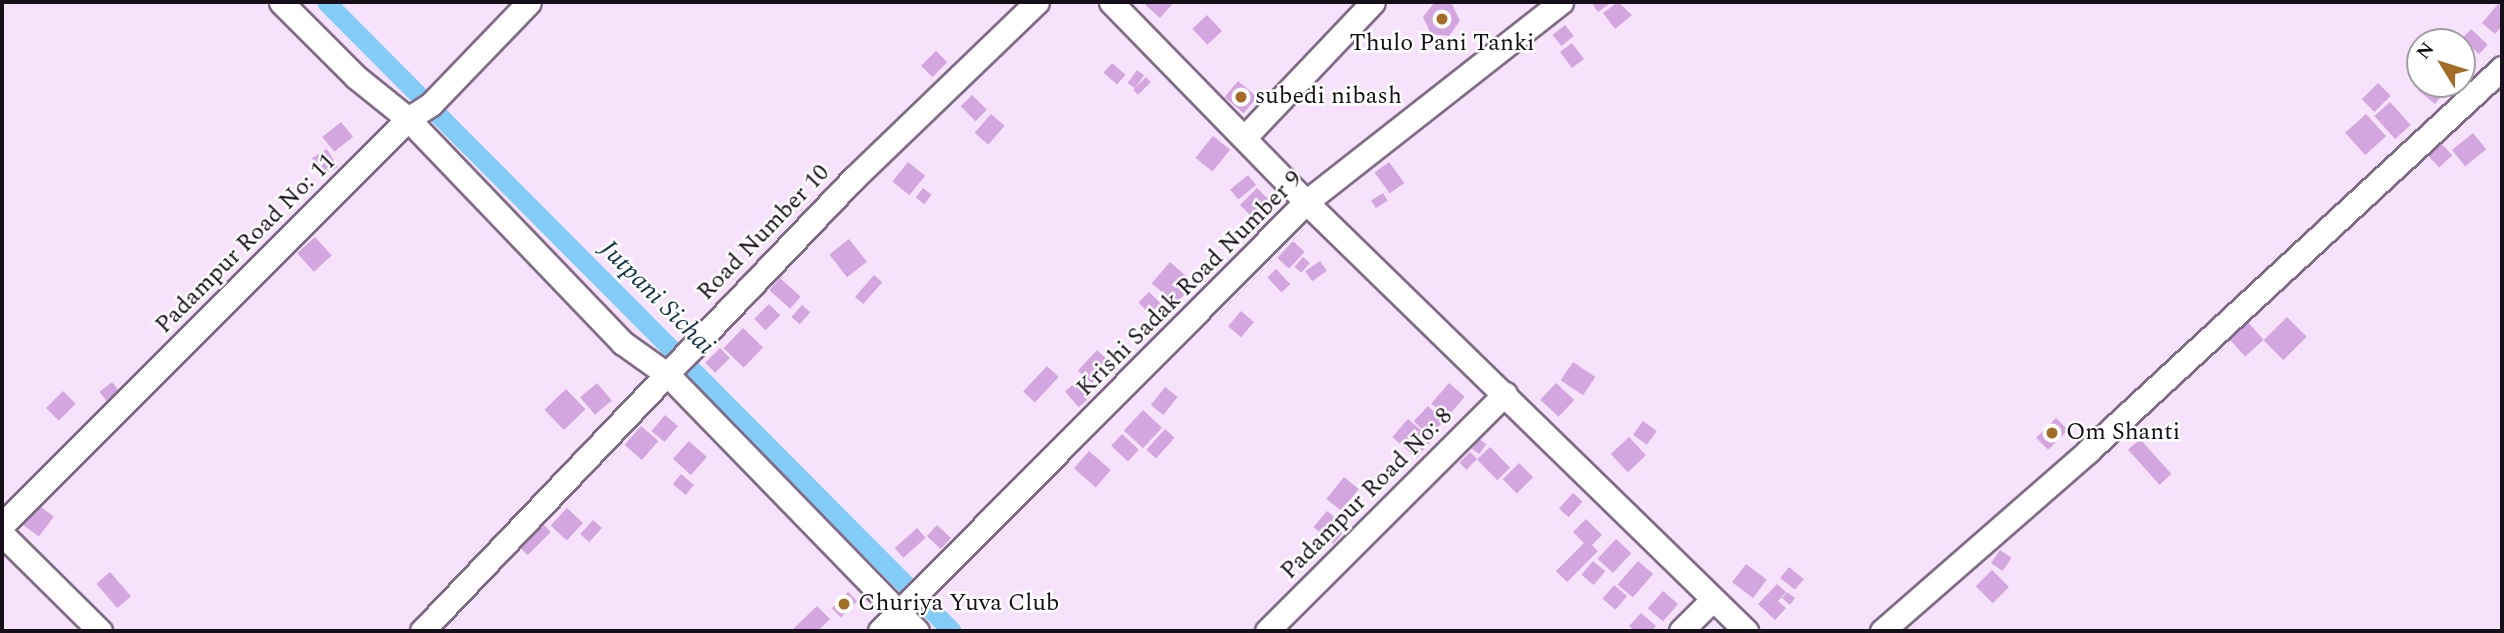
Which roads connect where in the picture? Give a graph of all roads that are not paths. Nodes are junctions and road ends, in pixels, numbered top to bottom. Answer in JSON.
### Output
{"nodes":[{"id":1,"x":282,"y":2,"type":"edge"},
{"id":2,"x":530,"y":2,"type":"edge"},
{"id":3,"x":1037,"y":2,"type":"edge"},
{"id":4,"x":1111,"y":2,"type":"edge"},
{"id":5,"x":1373,"y":2,"type":"edge"},
{"id":6,"x":1561,"y":2,"type":"edge"},
{"id":7,"x":2502,"y":68,"type":"edge"},
{"id":8,"x":408,"y":119,"type":"junction"},
{"id":9,"x":1244,"y":138,"type":"junction"},
{"id":10,"x":1306,"y":202,"type":"junction"},
{"id":11,"x":668,"y":375,"type":"junction"},
{"id":12,"x":1505,"y":394,"type":"junction"},
{"id":13,"x":2,"y":525,"type":"edge"},
{"id":14,"x":2,"y":534,"type":"edge"},
{"id":15,"x":1713,"y":599,"type":"junction"},
{"id":16,"x":897,"y":614,"type":"junction"},
{"id":17,"x":100,"y":631,"type":"edge"},
{"id":18,"x":422,"y":631,"type":"edge"},
{"id":19,"x":880,"y":631,"type":"edge"},
{"id":20,"x":917,"y":631,"type":"edge"},
{"id":21,"x":1267,"y":631,"type":"edge"},
{"id":22,"x":1681,"y":631,"type":"edge"},
{"id":23,"x":1746,"y":631,"type":"edge"},
{"id":24,"x":1882,"y":631,"type":"edge"}],
"edges":[{"from":1,"to":8,"type":"street"},
{"from":2,"to":8,"type":"street","name":"Padampur Road No: 11"},
{"from":3,"to":11,"type":"street","name":"Road Number 10"},
{"from":4,"to":9,"type":"street"},
{"from":5,"to":9,"type":"street"},
{"from":6,"to":10,"type":"street","name":"Krishi Sadak Road Number 9"},
{"from":7,"to":24,"type":"street"},
{"from":8,"to":11,"type":"street"},
{"from":8,"to":13,"type":"street","name":"Padampur Road No: 11"},
{"from":9,"to":10,"type":"street"},
{"from":10,"to":12,"type":"street"},
{"from":10,"to":16,"type":"street","name":"Krishi Sadak Road Number 9"},
{"from":11,"to":16,"type":"street"},
{"from":11,"to":18,"type":"street","name":"Road Number 10"},
{"from":12,"to":15,"type":"street"},
{"from":12,"to":21,"type":"street","name":"Padampur Road No: 8"},
{"from":14,"to":17,"type":"street"},
{"from":15,"to":22,"type":"street"},
{"from":15,"to":23,"type":"street"},
{"from":16,"to":19,"type":"street","name":"Krishi Sadak Road Number 9"},
{"from":16,"to":20,"type":"street"}]}
